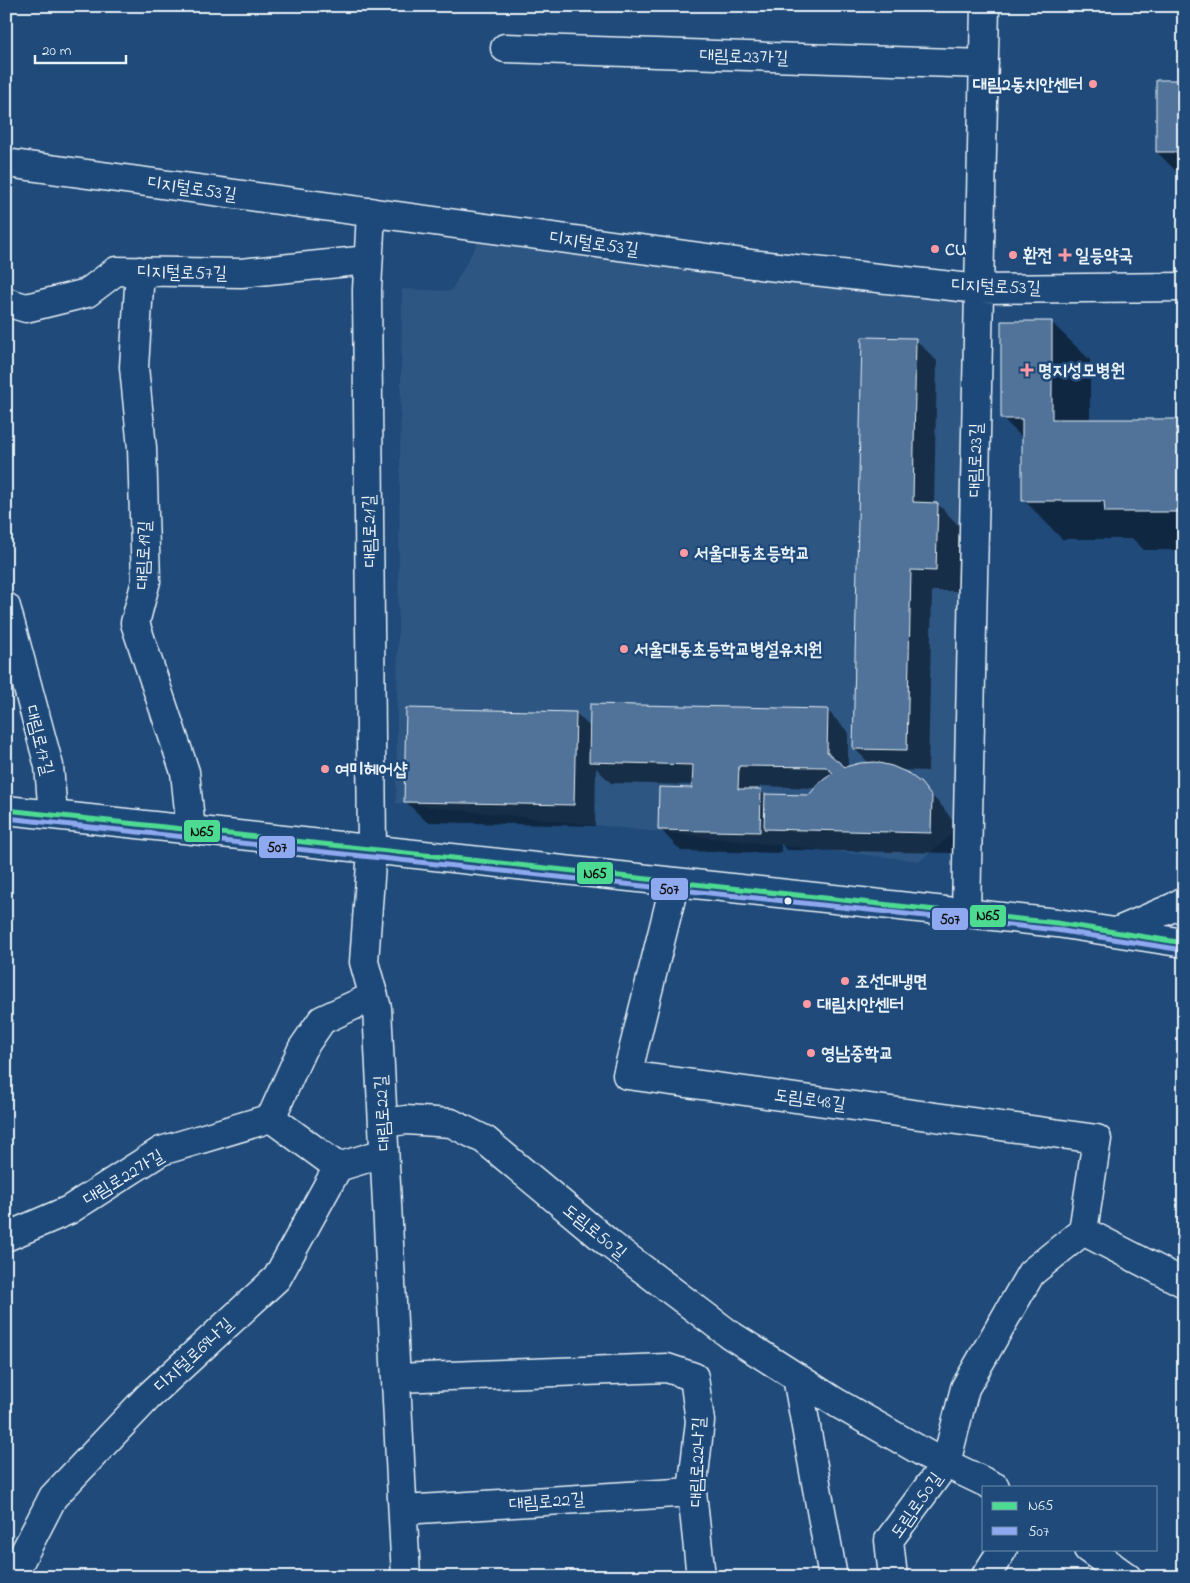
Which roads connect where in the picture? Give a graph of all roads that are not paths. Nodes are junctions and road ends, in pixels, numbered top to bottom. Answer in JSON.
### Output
{"nodes":[{"id":1,"x":985,"y":6,"type":"edge"},
{"id":2,"x":505,"y":48,"type":"dead end"},
{"id":3,"x":984,"y":64,"type":"junction"},
{"id":4,"x":6,"y":163,"type":"edge"},
{"id":5,"x":371,"y":212,"type":"junction"},
{"id":6,"x":368,"y":260,"type":"junction"},
{"id":7,"x":140,"y":271,"type":"junction"},
{"id":8,"x":1184,"y":287,"type":"edge"},
{"id":9,"x":979,"y":289,"type":"junction"},
{"id":10,"x":6,"y":302,"type":"edge"},
{"id":11,"x":6,"y":607,"type":"edge"},
{"id":12,"x":6,"y":810,"type":"edge"},
{"id":13,"x":53,"y":815,"type":"junction"},
{"id":14,"x":190,"y":830,"type":"junction"},
{"id":15,"x":372,"y":850,"type":"junction"},
{"id":16,"x":675,"y":882,"type":"junction"},
{"id":17,"x":1184,"y":901,"type":"edge"},
{"id":18,"x":966,"y":913,"type":"junction"},
{"id":19,"x":1116,"y":932,"type":"junction"},
{"id":20,"x":1184,"y":943,"type":"edge"},
{"id":21,"x":374,"y":996,"type":"junction"},
{"id":22,"x":271,"y":1118,"type":"junction"},
{"id":23,"x":383,"y":1123,"type":"junction"},
{"id":24,"x":384,"y":1153,"type":"junction"},
{"id":25,"x":338,"y":1167,"type":"junction"},
{"id":26,"x":1083,"y":1231,"type":"junction"},
{"id":27,"x":6,"y":1238,"type":"edge"},
{"id":28,"x":1184,"y":1282,"type":"edge"},
{"id":29,"x":797,"y":1377,"type":"junction"},
{"id":30,"x":396,"y":1378,"type":"junction"},
{"id":31,"x":946,"y":1463,"type":"junction"},
{"id":32,"x":993,"y":1486,"type":"edge"},
{"id":33,"x":692,"y":1492,"type":"junction"},
{"id":34,"x":403,"y":1510,"type":"junction"},
{"id":35,"x":1001,"y":1550,"type":"edge"},
{"id":36,"x":1089,"y":1550,"type":"edge"},
{"id":37,"x":12,"y":1577,"type":"edge"},
{"id":38,"x":406,"y":1577,"type":"edge"},
{"id":39,"x":701,"y":1577,"type":"edge"},
{"id":40,"x":833,"y":1577,"type":"edge"},
{"id":41,"x":893,"y":1577,"type":"edge"},
{"id":42,"x":985,"y":1577,"type":"edge"},
{"id":43,"x":1127,"y":1577,"type":"edge"}],
"edges":[{"from":1,"to":3,"type":"street","name":"대림로23길"},
{"from":2,"to":3,"type":"street","name":"대림로23가길"},
{"from":3,"to":9,"type":"street","name":"대림로23길"},
{"from":4,"to":5,"type":"street","name":"디지털로53길"},
{"from":5,"to":6,"type":"street","name":"대림로21길"},
{"from":5,"to":9,"type":"street","name":"디지털로53길"},
{"from":6,"to":7,"type":"street","name":"디지털로57길"},
{"from":6,"to":15,"type":"street","name":"대림로21길"},
{"from":7,"to":10,"type":"street","name":"디지털로57길"},
{"from":7,"to":14,"type":"street","name":"대림로19길"},
{"from":8,"to":9,"type":"street","name":"디지털로53길"},
{"from":9,"to":18,"type":"street","name":"대림로23길"},
{"from":11,"to":13,"type":"street","name":"대림로17길"},
{"from":12,"to":13,"type":"street"},
{"from":13,"to":14,"type":"street"},
{"from":14,"to":15,"type":"street"},
{"from":15,"to":16,"type":"street"},
{"from":15,"to":21,"type":"street","name":"대림로22길"},
{"from":16,"to":18,"type":"street"},
{"from":16,"to":26,"type":"street","name":"도림로48길"},
{"from":17,"to":19,"type":"street"},
{"from":18,"to":19,"type":"street"},
{"from":19,"to":20,"type":"street"},
{"from":21,"to":22,"type":"street"},
{"from":21,"to":23,"type":"street","name":"대림로22길"},
{"from":22,"to":25,"type":"street"},
{"from":22,"to":27,"type":"street","name":"대림로22가길"},
{"from":23,"to":24,"type":"street","name":"대림로22길"},
{"from":23,"to":29,"type":"street","name":"도림로50길"},
{"from":24,"to":25,"type":"street"},
{"from":24,"to":30,"type":"street","name":"대림로22길"},
{"from":25,"to":37,"type":"street","name":"디지털로69나길"},
{"from":26,"to":28,"type":"street"},
{"from":26,"to":31,"type":"street","name":"도림로50길"},
{"from":29,"to":31,"type":"street","name":"도림로50길"},
{"from":29,"to":40,"type":"street"},
{"from":30,"to":33,"type":"street","name":"대림로22나길"},
{"from":30,"to":34,"type":"street","name":"대림로22길"},
{"from":31,"to":32,"type":"street","name":"도림로50길"},
{"from":31,"to":41,"type":"street","name":"도림로50길"},
{"from":33,"to":34,"type":"street","name":"대림로22길"},
{"from":33,"to":39,"type":"street","name":"대림로22나길"},
{"from":34,"to":38,"type":"street","name":"대림로22길"},
{"from":35,"to":42,"type":"street"},
{"from":36,"to":43,"type":"street"}]}
